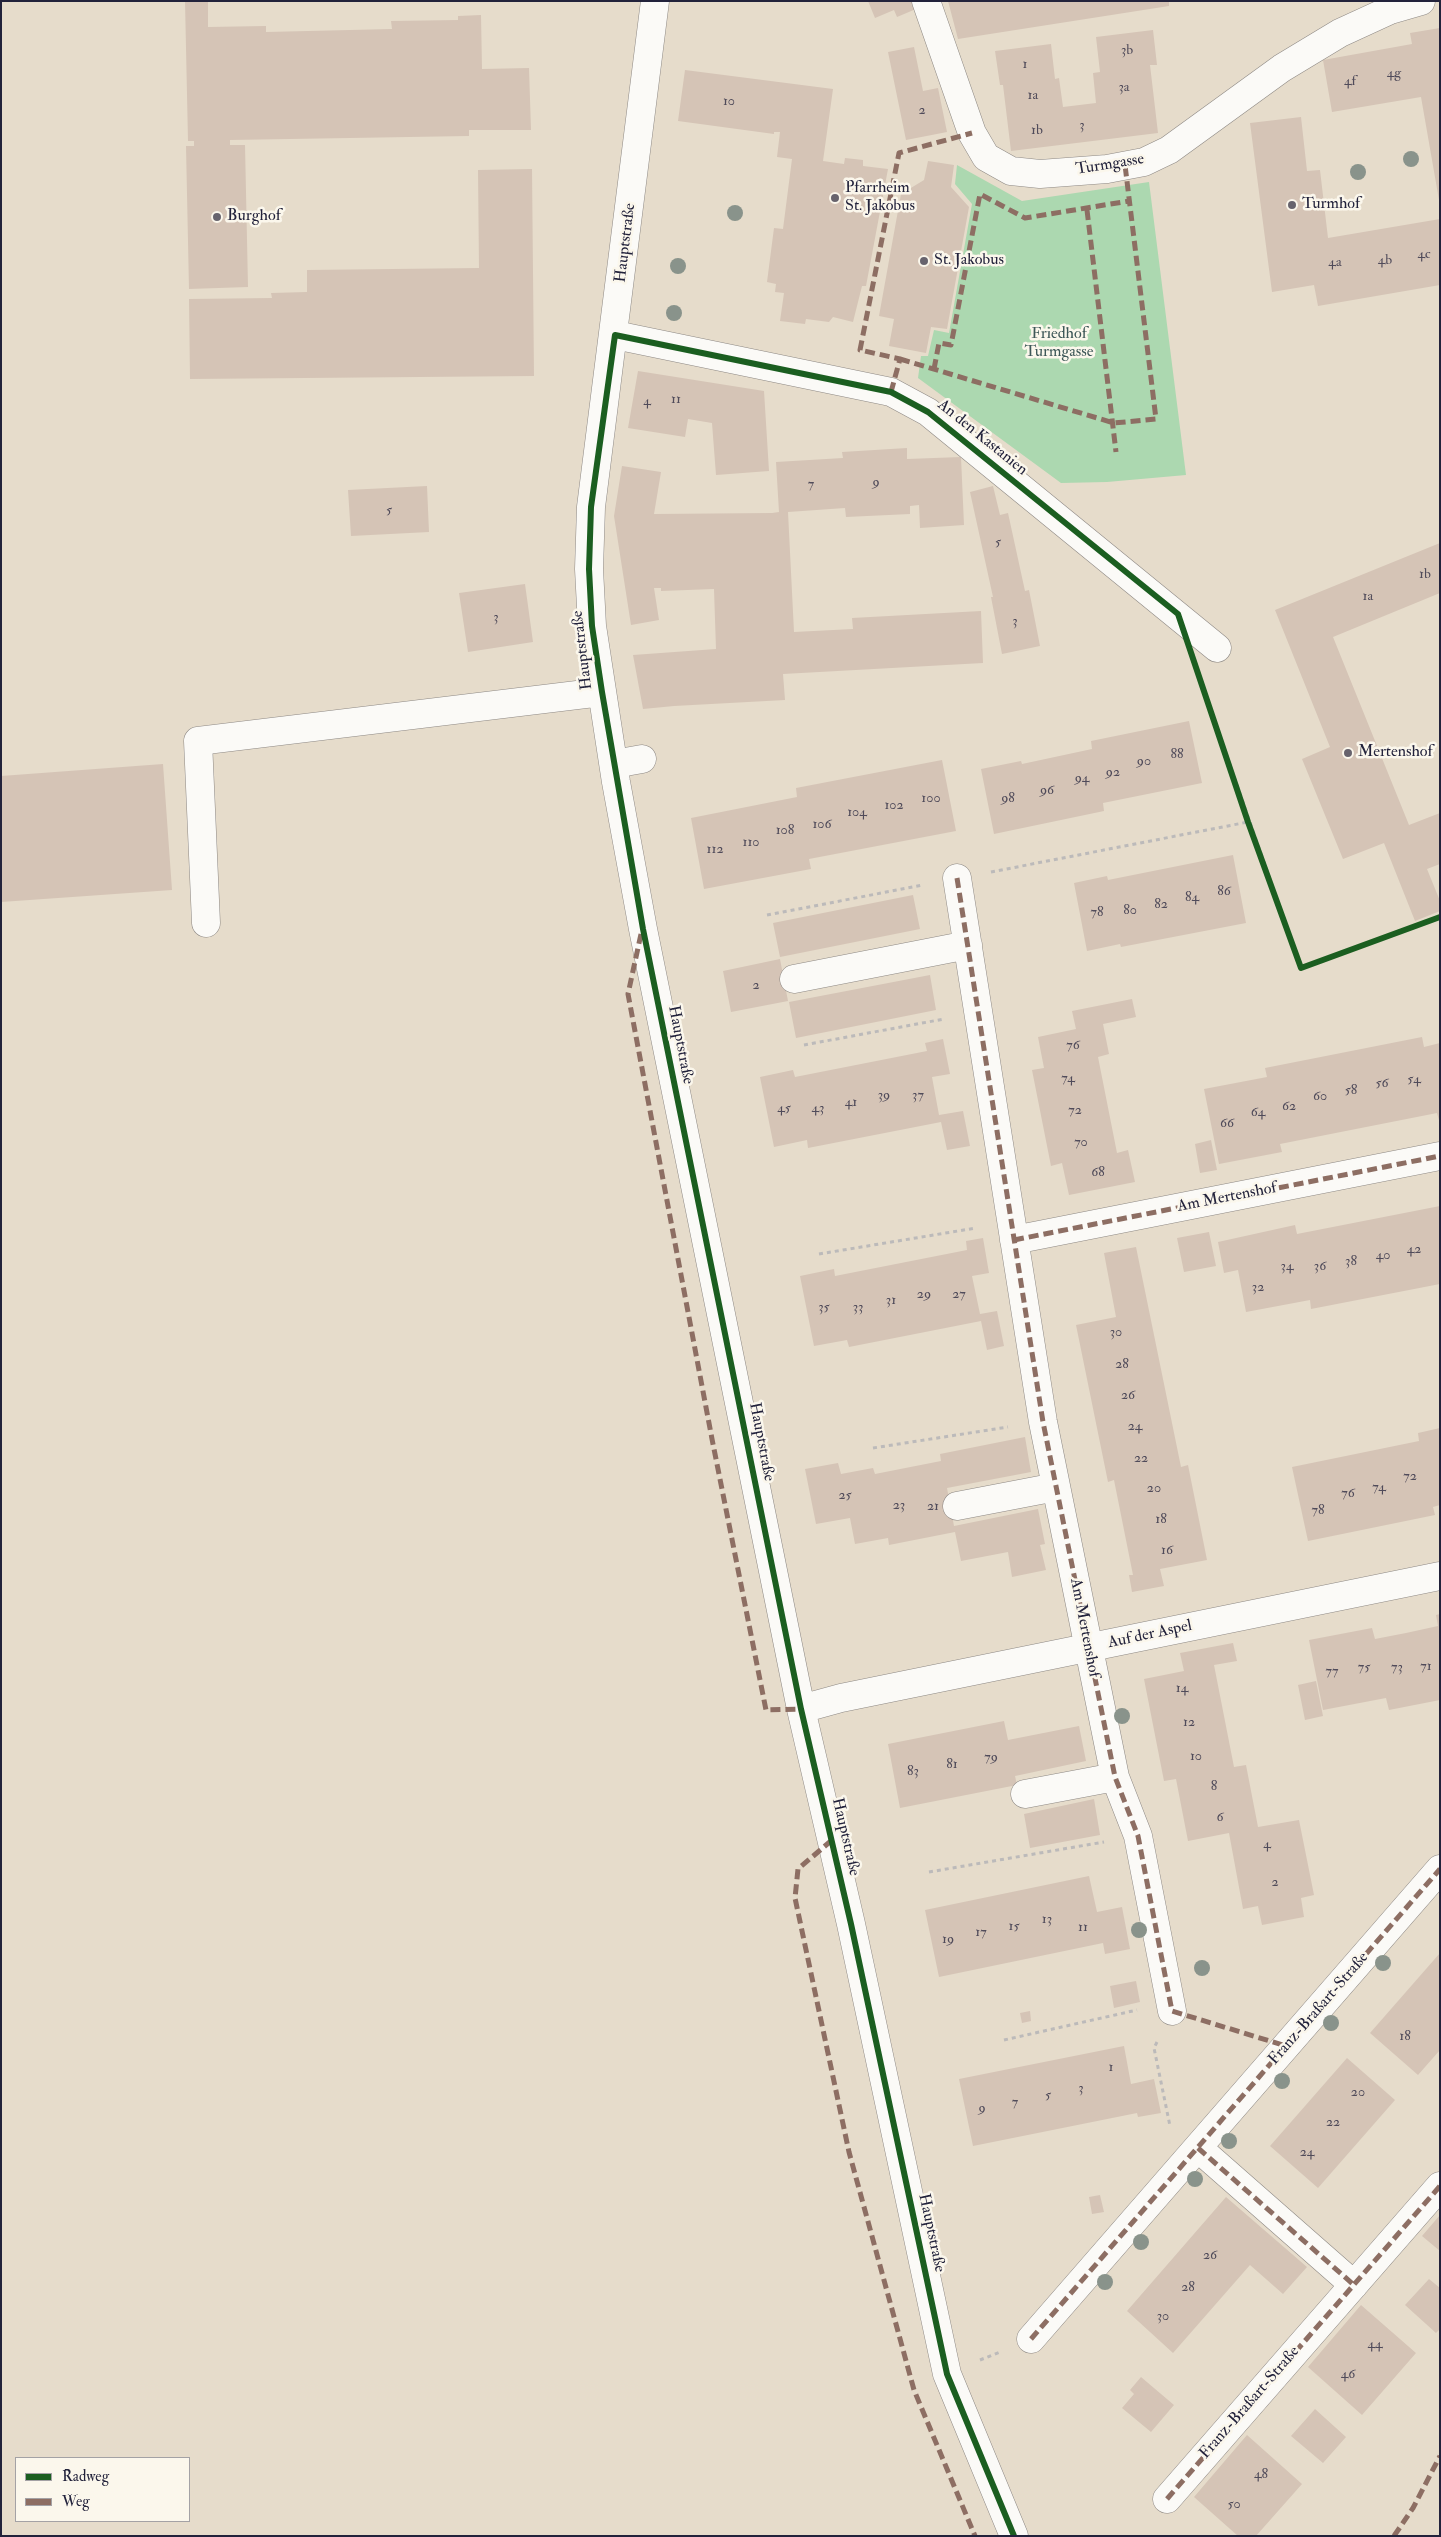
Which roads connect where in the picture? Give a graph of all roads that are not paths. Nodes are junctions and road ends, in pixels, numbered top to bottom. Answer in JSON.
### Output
{"nodes":[{"id":1,"x":655,"y":1,"type":"edge"},
{"id":2,"x":926,"y":1,"type":"edge"},
{"id":3,"x":1421,"y":1,"type":"edge"},
{"id":4,"x":614,"y":335,"type":"junction"},
{"id":5,"x":1217,"y":648,"type":"dead end"},
{"id":6,"x":602,"y":692,"type":"junction"},
{"id":7,"x":642,"y":759,"type":"dead end"},
{"id":8,"x":614,"y":764,"type":"junction"},
{"id":9,"x":956,"y":878,"type":"road end"},
{"id":10,"x":206,"y":923,"type":"dead end"},
{"id":11,"x":968,"y":945,"type":"junction"},
{"id":12,"x":794,"y":979,"type":"dead end"},
{"id":13,"x":1440,"y":1156,"type":"edge"},
{"id":14,"x":1013,"y":1231,"type":"junction"},
{"id":15,"x":1056,"y":1487,"type":"junction"},
{"id":16,"x":957,"y":1506,"type":"dead end"},
{"id":17,"x":1440,"y":1576,"type":"edge"},
{"id":18,"x":1088,"y":1648,"type":"junction"},
{"id":19,"x":801,"y":1709,"type":"junction"},
{"id":20,"x":1115,"y":1777,"type":"junction"},
{"id":21,"x":1024,"y":1794,"type":"dead end"},
{"id":22,"x":1440,"y":1869,"type":"edge"},
{"id":23,"x":1172,"y":2007,"type":"road end"},
{"id":24,"x":1192,"y":2155,"type":"junction"},
{"id":25,"x":1440,"y":2186,"type":"edge"},
{"id":26,"x":1354,"y":2285,"type":"junction"},
{"id":27,"x":1031,"y":2339,"type":"road end"},
{"id":28,"x":1167,"y":2499,"type":"dead end"},
{"id":29,"x":1014,"y":2536,"type":"edge"}],
"edges":[{"from":1,"to":4,"type":"street","name":"Hauptstraße"},
{"from":2,"to":3,"type":"street","name":"Turmgasse"},
{"from":4,"to":5,"type":"street","name":"An den Kastanien"},
{"from":4,"to":6,"type":"street","name":"Hauptstraße"},
{"from":6,"to":8,"type":"street","name":"Hauptstraße"},
{"from":6,"to":10,"type":"street"},
{"from":7,"to":8,"type":"street"},
{"from":8,"to":19,"type":"street","name":"Hauptstraße"},
{"from":9,"to":11,"type":"street","name":"Am Mertenshof"},
{"from":11,"to":12,"type":"street"},
{"from":11,"to":14,"type":"street","name":"Am Mertenshof"},
{"from":13,"to":14,"type":"street","name":"Am Mertenshof"},
{"from":14,"to":15,"type":"street","name":"Am Mertenshof"},
{"from":15,"to":16,"type":"street"},
{"from":15,"to":18,"type":"street","name":"Am Mertenshof"},
{"from":17,"to":18,"type":"street","name":"Auf der Aspel"},
{"from":18,"to":19,"type":"street","name":"Auf der Aspel"},
{"from":18,"to":20,"type":"street","name":"Am Mertenshof"},
{"from":19,"to":29,"type":"street","name":"Hauptstraße"},
{"from":20,"to":21,"type":"street"},
{"from":20,"to":23,"type":"street","name":"Am Mertenshof"},
{"from":22,"to":24,"type":"street","name":"Franz-Braßart-Straße"},
{"from":24,"to":26,"type":"street"},
{"from":24,"to":27,"type":"street","name":"Franz-Braßart-Straße"},
{"from":25,"to":26,"type":"street","name":"Franz-Braßart-Straße"},
{"from":26,"to":28,"type":"street","name":"Franz-Braßart-Straße"}]}
